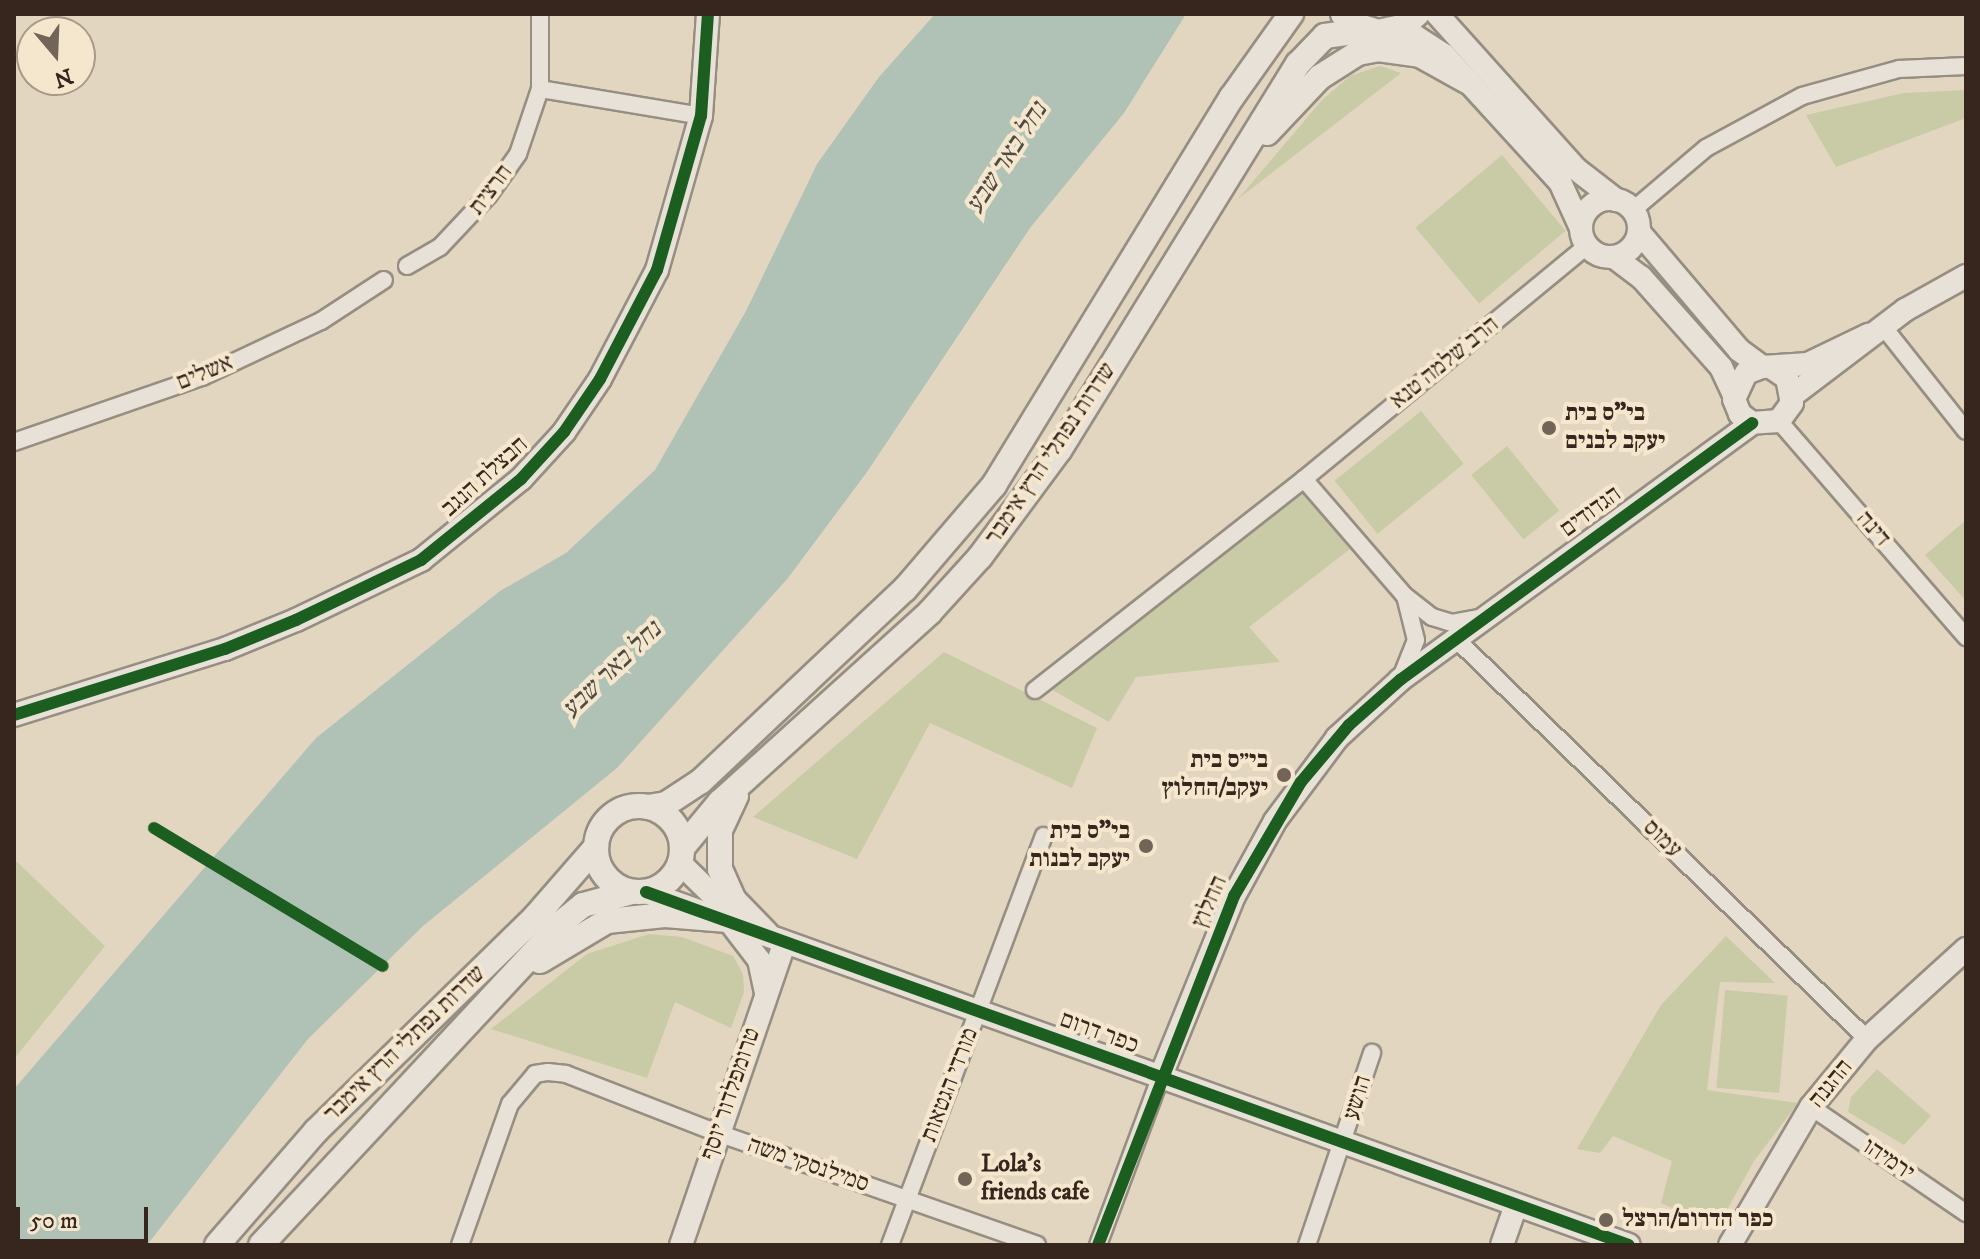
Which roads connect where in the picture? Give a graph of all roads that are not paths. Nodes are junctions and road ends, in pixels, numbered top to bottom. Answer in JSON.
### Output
{"nodes":[{"id":1,"x":540,"y":14,"type":"edge"},
{"id":2,"x":708,"y":14,"type":"edge"},
{"id":3,"x":1291,"y":14,"type":"edge"},
{"id":4,"x":1343,"y":14,"type":"edge"},
{"id":5,"x":1417,"y":14,"type":"edge"},
{"id":6,"x":1437,"y":14,"type":"edge"},
{"id":7,"x":1379,"y":31,"type":"junction"},
{"id":8,"x":1966,"y":66,"type":"edge"},
{"id":9,"x":1467,"y":81,"type":"junction"},
{"id":10,"x":540,"y":89,"type":"junction"},
{"id":11,"x":701,"y":116,"type":"junction"},
{"id":12,"x":1216,"y":193,"type":"junction"},
{"id":13,"x":1629,"y":214,"type":"junction"},
{"id":14,"x":1584,"y":237,"type":"junction"},
{"id":15,"x":1614,"y":257,"type":"junction"},
{"id":16,"x":407,"y":266,"type":"dead end"},
{"id":17,"x":1966,"y":276,"type":"edge"},
{"id":18,"x":384,"y":280,"type":"dead end"},
{"id":19,"x":1875,"y":330,"type":"junction"},
{"id":20,"x":1767,"y":368,"type":"junction"},
{"id":21,"x":1793,"y":395,"type":"junction"},
{"id":22,"x":1734,"y":397,"type":"junction"},
{"id":23,"x":1779,"y":421,"type":"junction"},
{"id":24,"x":1752,"y":423,"type":"junction"},
{"id":25,"x":1966,"y":431,"type":"edge"},
{"id":26,"x":14,"y":442,"type":"edge"},
{"id":27,"x":1703,"y":457,"type":"junction"},
{"id":28,"x":1304,"y":479,"type":"junction"},
{"id":29,"x":1404,"y":595,"type":"junction"},
{"id":30,"x":1497,"y":607,"type":"junction"},
{"id":31,"x":1966,"y":637,"type":"edge"},
{"id":32,"x":1456,"y":639,"type":"junction"},
{"id":33,"x":1400,"y":680,"type":"junction"},
{"id":34,"x":1035,"y":690,"type":"dead end"},
{"id":35,"x":14,"y":715,"type":"edge"},
{"id":36,"x":741,"y":784,"type":"junction"},
{"id":37,"x":648,"y":807,"type":"junction"},
{"id":38,"x":1044,"y":836,"type":"dead end"},
{"id":39,"x":596,"y":847,"type":"junction"},
{"id":40,"x":681,"y":855,"type":"junction"},
{"id":41,"x":639,"y":892,"type":"junction"},
{"id":42,"x":727,"y":920,"type":"junction"},
{"id":43,"x":775,"y":939,"type":"junction"},
{"id":44,"x":1966,"y":949,"type":"edge"},
{"id":45,"x":492,"y":995,"type":"junction"},
{"id":46,"x":766,"y":995,"type":"junction"},
{"id":47,"x":977,"y":1013,"type":"junction"},
{"id":48,"x":1867,"y":1039,"type":"junction"},
{"id":49,"x":1372,"y":1053,"type":"dead end"},
{"id":50,"x":1160,"y":1078,"type":"junction"},
{"id":51,"x":1811,"y":1107,"type":"junction"},
{"id":52,"x":715,"y":1132,"type":"junction"},
{"id":53,"x":1344,"y":1144,"type":"junction"},
{"id":54,"x":907,"y":1199,"type":"junction"},
{"id":55,"x":1516,"y":1205,"type":"junction"},
{"id":56,"x":1966,"y":1213,"type":"edge"},
{"id":57,"x":217,"y":1245,"type":"edge"},
{"id":58,"x":261,"y":1245,"type":"edge"},
{"id":59,"x":460,"y":1245,"type":"edge"},
{"id":60,"x":681,"y":1245,"type":"edge"},
{"id":61,"x":890,"y":1245,"type":"edge"},
{"id":62,"x":1037,"y":1245,"type":"edge"},
{"id":63,"x":1098,"y":1245,"type":"edge"},
{"id":64,"x":1307,"y":1245,"type":"edge"},
{"id":65,"x":1502,"y":1245,"type":"edge"},
{"id":66,"x":1629,"y":1245,"type":"edge"},
{"id":67,"x":1730,"y":1245,"type":"edge"}],
"edges":[{"from":1,"to":10,"type":"street","name":"חרצית"},
{"from":2,"to":11,"type":"street","name":"חבצלת הנגב"},
{"from":3,"to":37,"type":"main road","name":"שדרות נפתלי הרץ אימבר"},
{"from":4,"to":7,"type":"main road"},
{"from":5,"to":7,"type":"main road"},
{"from":6,"to":13,"type":"street"},
{"from":7,"to":9,"type":"street"},
{"from":7,"to":12,"type":"main road","name":"שדרות נפתלי הרץ אימבר"},
{"from":8,"to":13,"type":"street"},
{"from":9,"to":12,"type":"main road"},
{"from":9,"to":14,"type":"street"},
{"from":10,"to":11,"type":"street"},
{"from":10,"to":16,"type":"street","name":"חרצית"},
{"from":11,"to":35,"type":"street","name":"חבצלת הנגב"},
{"from":12,"to":36,"type":"main road","name":"שדרות נפתלי הרץ אימבר"},
{"from":13,"to":14,"type":"street"},
{"from":13,"to":15,"type":"street"},
{"from":13,"to":20,"type":"street"},
{"from":14,"to":15,"type":"street"},
{"from":14,"to":28,"type":"street","name":"הרב שלמה טנא"},
{"from":15,"to":22,"type":"street"},
{"from":17,"to":19,"type":"street"},
{"from":18,"to":26,"type":"street","name":"אשלים"},
{"from":19,"to":20,"type":"street"},
{"from":19,"to":21,"type":"street"},
{"from":19,"to":25,"type":"street"},
{"from":20,"to":21,"type":"street"},
{"from":20,"to":22,"type":"street"},
{"from":21,"to":23,"type":"street"},
{"from":22,"to":24,"type":"street"},
{"from":22,"to":27,"type":"street","name":"הגדודים"},
{"from":23,"to":24,"type":"street"},
{"from":23,"to":31,"type":"street","name":"דינה"},
{"from":24,"to":27,"type":"street","name":"הגדודים"},
{"from":27,"to":30,"type":"street","name":"הגדודים"},
{"from":28,"to":29,"type":"street"},
{"from":28,"to":34,"type":"street","name":"הרב שלמה טנא"},
{"from":29,"to":30,"type":"street"},
{"from":29,"to":33,"type":"street"},
{"from":30,"to":32,"type":"street","name":"הגדודים"},
{"from":32,"to":33,"type":"street","name":"החלוץ"},
{"from":32,"to":48,"type":"street","name":"עמוס"},
{"from":33,"to":50,"type":"street","name":"החלוץ"},
{"from":36,"to":40,"type":"main road","name":"שדרות נפתלי הרץ אימבר"},
{"from":36,"to":43,"type":"main road"},
{"from":37,"to":39,"type":"main road"},
{"from":37,"to":40,"type":"main road"},
{"from":38,"to":47,"type":"street","name":"מורדי הגטאות"},
{"from":39,"to":41,"type":"main road"},
{"from":39,"to":57,"type":"main road","name":"שדרות נפתלי הרץ אימבר"},
{"from":40,"to":41,"type":"main road"},
{"from":40,"to":43,"type":"street","name":"כפר דרום"},
{"from":41,"to":42,"type":"street","name":"כפר דרום"},
{"from":41,"to":45,"type":"main road","name":"שדרות נפתלי הרץ אימבר"},
{"from":42,"to":43,"type":"street","name":"כפר דרום"},
{"from":42,"to":45,"type":"main road"},
{"from":42,"to":46,"type":"street"},
{"from":43,"to":46,"type":"street","name":"טרומפלדור יוסף"},
{"from":43,"to":47,"type":"street","name":"כפר דרום"},
{"from":44,"to":48,"type":"street","name":"ההגנה"},
{"from":45,"to":58,"type":"main road","name":"שדרות נפתלי הרץ אימבר"},
{"from":46,"to":52,"type":"street","name":"טרומפלדור יוסף"},
{"from":47,"to":50,"type":"street","name":"כפר דרום"},
{"from":47,"to":54,"type":"street","name":"מורדי הגטאות"},
{"from":48,"to":51,"type":"street","name":"ההגנה"},
{"from":49,"to":53,"type":"street","name":"הושע"},
{"from":50,"to":53,"type":"street","name":"כפר דרום"},
{"from":50,"to":63,"type":"street","name":"החלוץ"},
{"from":51,"to":56,"type":"street","name":"ירמיהו"},
{"from":51,"to":67,"type":"street","name":"ההגנה"},
{"from":52,"to":54,"type":"street","name":"סמילנסקי משה"},
{"from":52,"to":59,"type":"street","name":"סמילנסקי משה"},
{"from":52,"to":60,"type":"street","name":"טרומפלדור יוסף"},
{"from":53,"to":55,"type":"street","name":"כפר דרום"},
{"from":53,"to":64,"type":"street","name":"הושע"},
{"from":54,"to":61,"type":"street","name":"מורדי הגטאות"},
{"from":54,"to":62,"type":"street","name":"סמילנסקי משה"},
{"from":55,"to":65,"type":"street"},
{"from":55,"to":66,"type":"street","name":"כפר דרום"}]}
